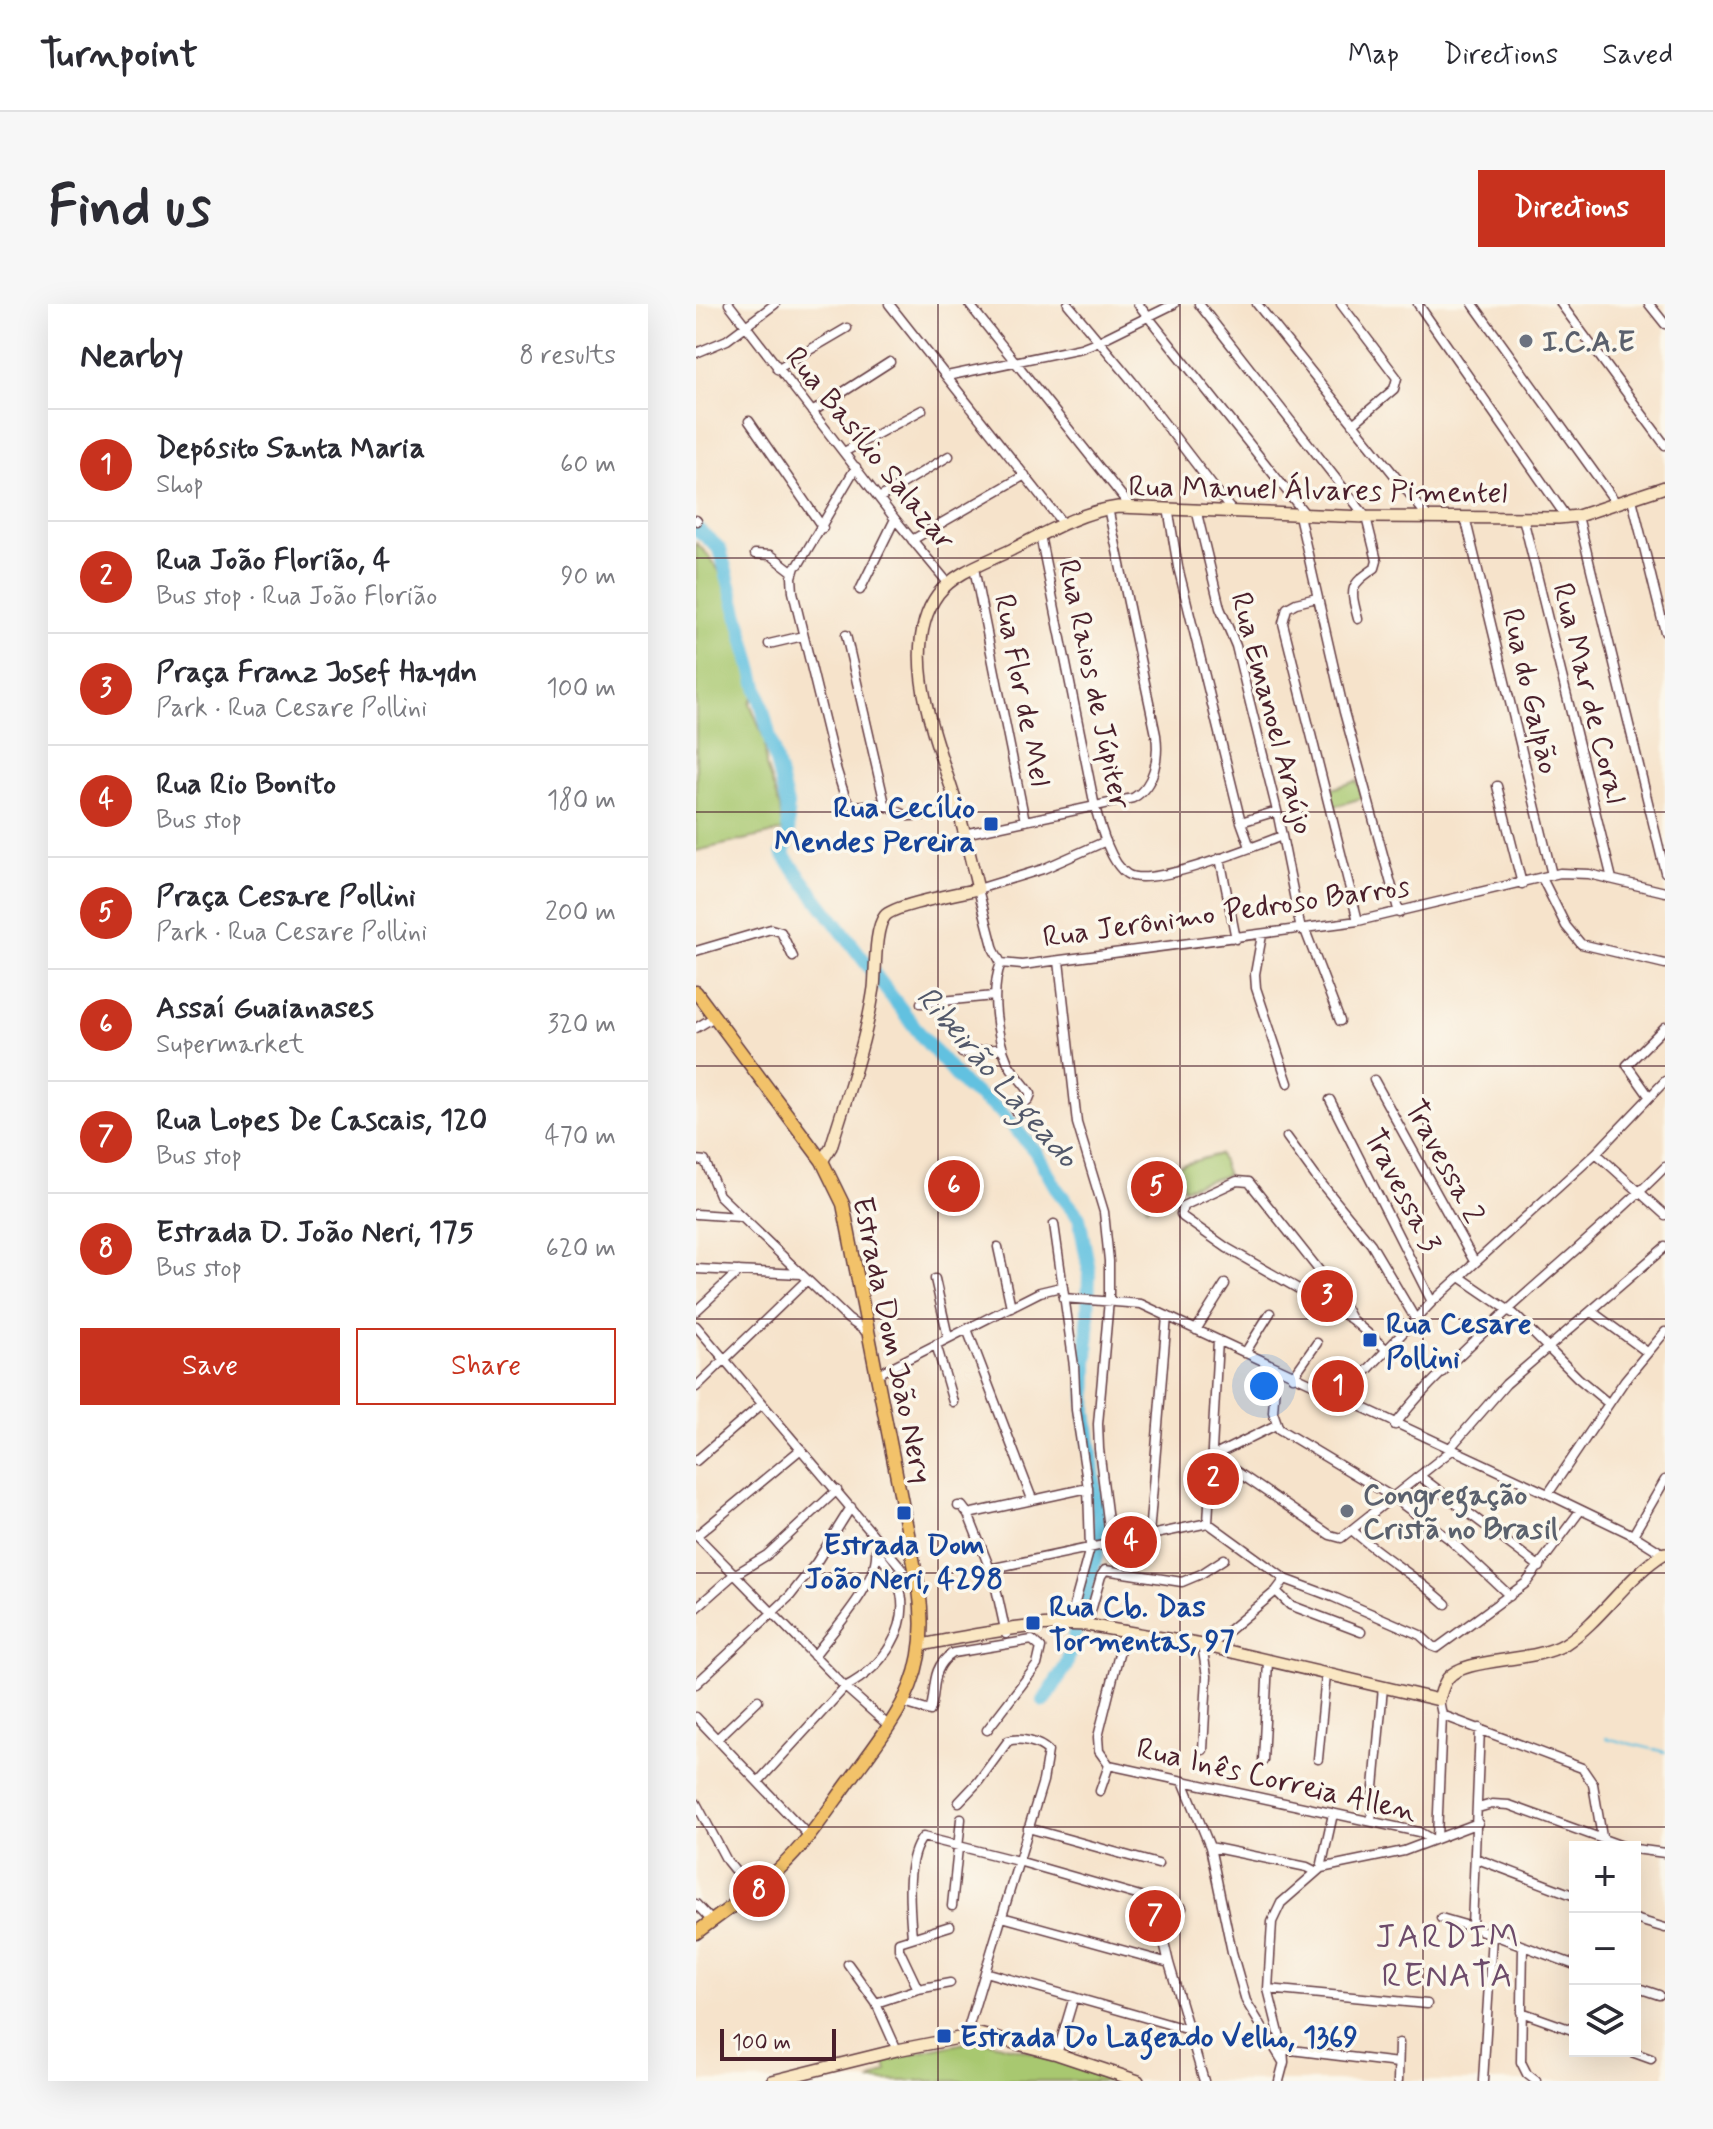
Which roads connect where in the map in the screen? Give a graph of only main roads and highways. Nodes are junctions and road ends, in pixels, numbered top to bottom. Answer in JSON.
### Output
{"nodes":[{"id":1,"x":696,"y":984,"type":"edge"},
{"id":2,"x":699,"y":996,"type":"edge"},
{"id":3,"x":696,"y":1933,"type":"edge"}],
"edges":[{"from":1,"to":2,"type":"main road","name":"Estrada Dom João Nery"},
{"from":2,"to":3,"type":"main road","name":"Estrada Dom João Nery"}]}
